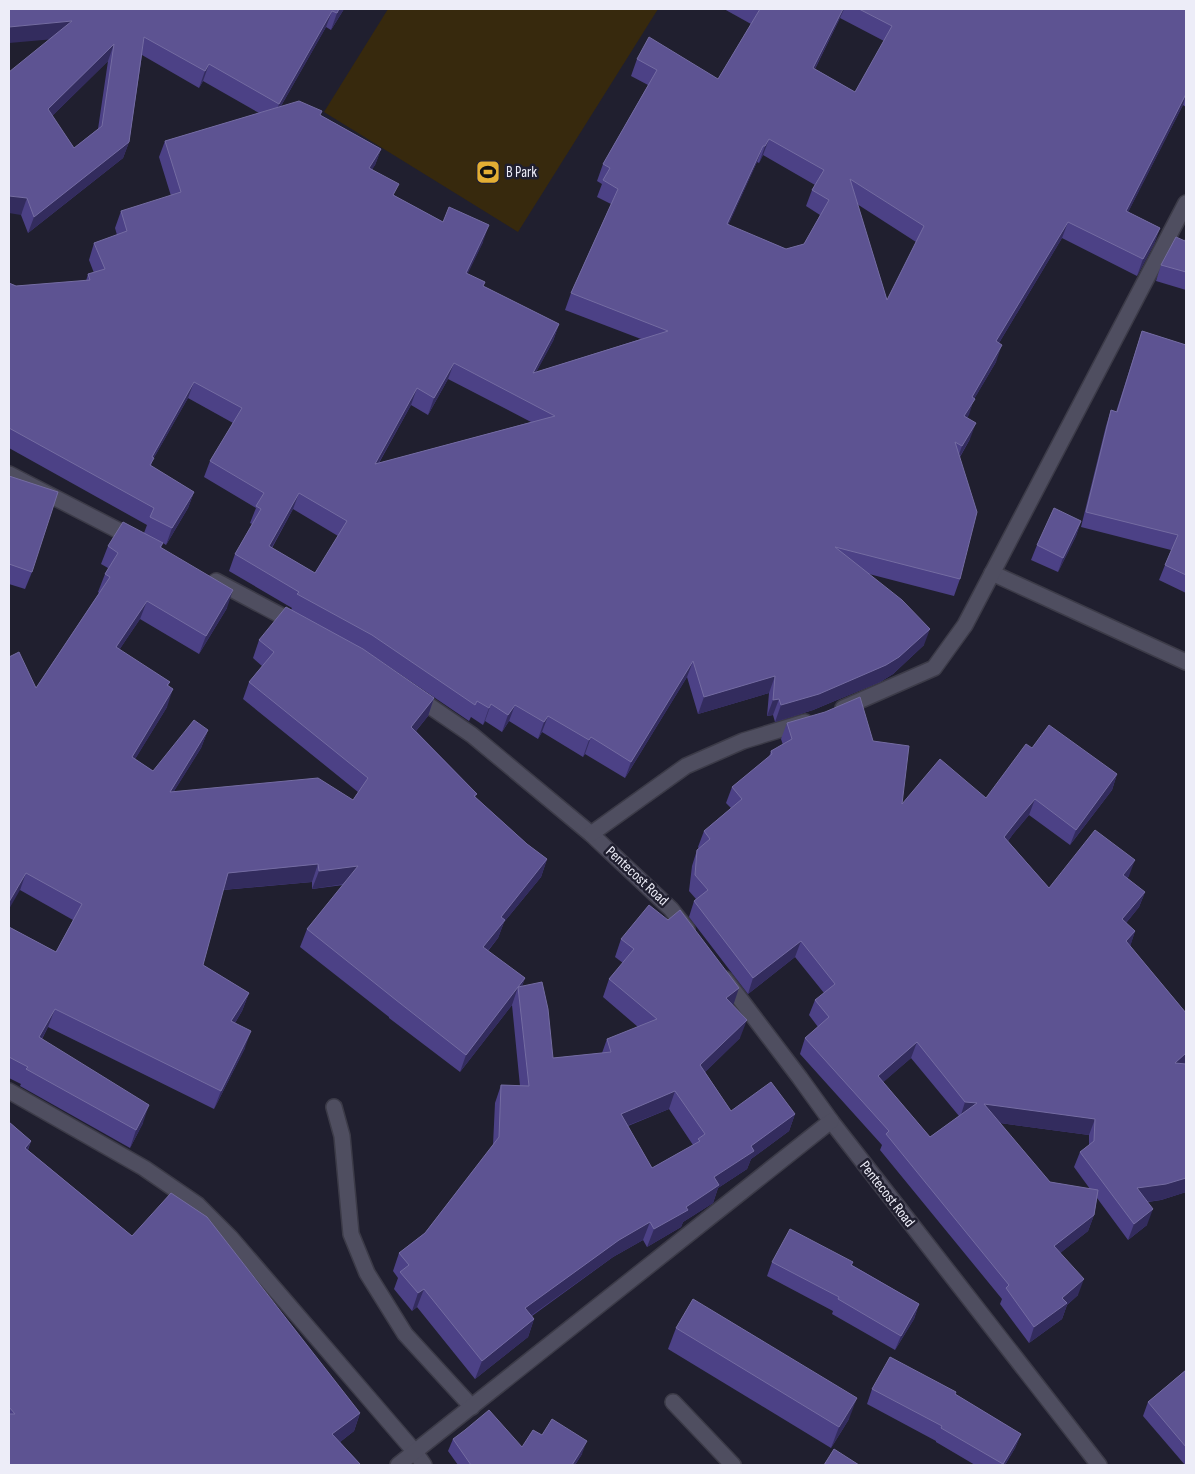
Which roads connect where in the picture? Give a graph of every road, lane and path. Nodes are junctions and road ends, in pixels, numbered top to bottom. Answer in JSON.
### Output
{"nodes":[{"id":1,"x":1186,"y":203,"type":"edge"},
{"id":2,"x":9,"y":474,"type":"edge"},
{"id":3,"x":146,"y":545,"type":"edge"},
{"id":4,"x":992,"y":573,"type":"junction"},
{"id":5,"x":206,"y":576,"type":"edge"},
{"id":6,"x":309,"y":631,"type":"edge"},
{"id":7,"x":1186,"y":662,"type":"edge"},
{"id":8,"x":400,"y":686,"type":"edge"},
{"id":9,"x":834,"y":711,"type":"edge"},
{"id":10,"x":816,"y":719,"type":"edge"},
{"id":11,"x":591,"y":834,"type":"junction"},
{"id":12,"x":695,"y":940,"type":"edge"},
{"id":13,"x":718,"y":970,"type":"edge"},
{"id":14,"x":9,"y":1091,"type":"edge"},
{"id":15,"x":334,"y":1107,"type":"dead end"},
{"id":16,"x":831,"y":1121,"type":"junction"},
{"id":17,"x":673,"y":1402,"type":"dead end"},
{"id":18,"x":472,"y":1407,"type":"junction"},
{"id":19,"x":415,"y":1452,"type":"junction"},
{"id":20,"x":398,"y":1465,"type":"edge"},
{"id":21,"x":424,"y":1465,"type":"edge"},
{"id":22,"x":732,"y":1465,"type":"edge"},
{"id":23,"x":1099,"y":1465,"type":"edge"}],
"edges":[{"from":1,"to":4,"type":"street"},
{"from":2,"to":3,"type":"street"},
{"from":4,"to":7,"type":"street"},
{"from":4,"to":9,"type":"street"},
{"from":5,"to":6,"type":"street"},
{"from":8,"to":11,"type":"street","name":"Pentecost Road"},
{"from":10,"to":11,"type":"street"},
{"from":11,"to":12,"type":"street","name":"Pentecost Road"},
{"from":13,"to":16,"type":"street","name":"Pentecost Road"},
{"from":14,"to":19,"type":"street"},
{"from":15,"to":18,"type":"street"},
{"from":16,"to":18,"type":"street"},
{"from":16,"to":23,"type":"street","name":"Pentecost Road"},
{"from":17,"to":22,"type":"street"},
{"from":18,"to":19,"type":"street"},
{"from":19,"to":20,"type":"street"},
{"from":19,"to":21,"type":"street"}]}
